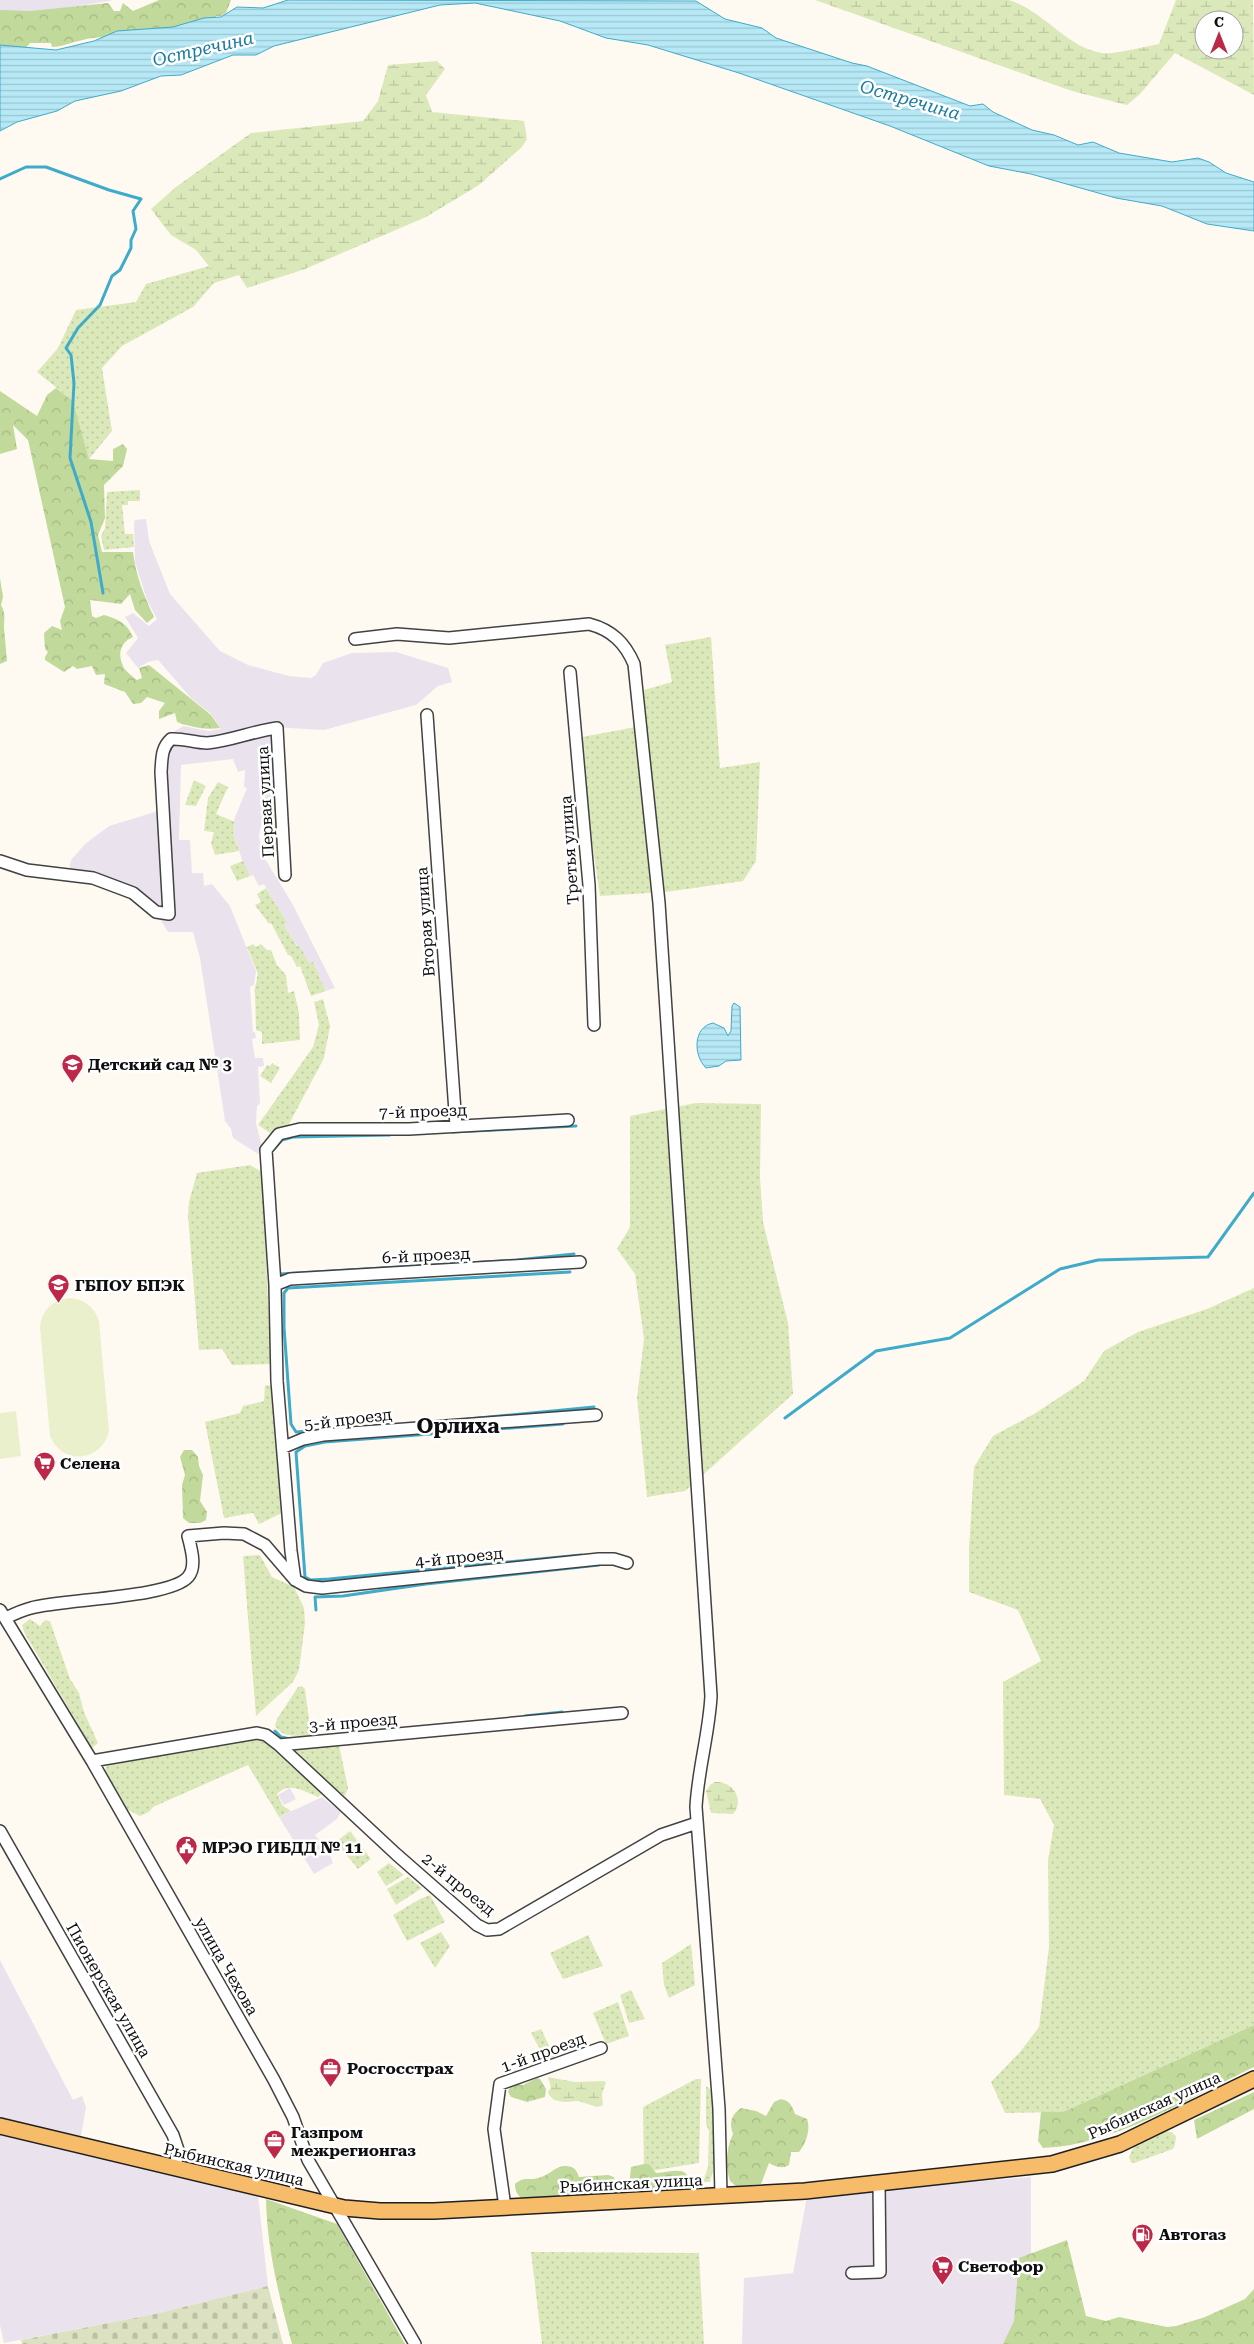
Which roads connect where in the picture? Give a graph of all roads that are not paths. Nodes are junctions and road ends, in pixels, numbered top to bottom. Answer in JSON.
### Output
{"nodes":[{"id":1,"x":355,"y":639,"type":"dead end"},
{"id":2,"x":570,"y":672,"type":"dead end"},
{"id":3,"x":427,"y":715,"type":"dead end"},
{"id":4,"x":0,"y":862,"type":"edge"},
{"id":5,"x":285,"y":875,"type":"dead end"},
{"id":6,"x":594,"y":1025,"type":"dead end"},
{"id":7,"x":568,"y":1120,"type":"dead end"},
{"id":8,"x":456,"y":1126,"type":"junction"},
{"id":9,"x":580,"y":1262,"type":"dead end"},
{"id":10,"x":275,"y":1285,"type":"junction"},
{"id":11,"x":596,"y":1415,"type":"dead end"},
{"id":12,"x":284,"y":1447,"type":"junction"},
{"id":13,"x":627,"y":1563,"type":"dead end"},
{"id":14,"x":295,"y":1580,"type":"junction"},
{"id":15,"x":3,"y":1614,"type":"edge"},
{"id":16,"x":622,"y":1713,"type":"dead end"},
{"id":17,"x":279,"y":1745,"type":"junction"},
{"id":18,"x":92,"y":1761,"type":"junction"},
{"id":19,"x":697,"y":1823,"type":"junction"},
{"id":20,"x":0,"y":1831,"type":"edge"},
{"id":21,"x":601,"y":2048,"type":"dead end"},
{"id":22,"x":1254,"y":2079,"type":"edge"},
{"id":23,"x":0,"y":2126,"type":"edge"},
{"id":24,"x":175,"y":2168,"type":"junction"},
{"id":25,"x":879,"y":2183,"type":"junction"},
{"id":26,"x":721,"y":2196,"type":"junction"},
{"id":27,"x":334,"y":2205,"type":"junction"},
{"id":28,"x":505,"y":2207,"type":"junction"},
{"id":29,"x":852,"y":2273,"type":"dead end"},
{"id":30,"x":415,"y":2344,"type":"edge"}],
"edges":[{"from":1,"to":19,"type":"street"},
{"from":2,"to":6,"type":"street","name":"Третья улица"},
{"from":3,"to":8,"type":"street","name":"Вторая улица"},
{"from":4,"to":5,"type":"street","name":"Первая улица"},
{"from":7,"to":8,"type":"street","name":"7-й проезд"},
{"from":8,"to":10,"type":"street","name":"7-й проезд"},
{"from":9,"to":10,"type":"street","name":"6-й проезд"},
{"from":10,"to":12,"type":"street"},
{"from":11,"to":12,"type":"street","name":"5-й проезд"},
{"from":12,"to":14,"type":"street"},
{"from":13,"to":14,"type":"street","name":"4-й проезд"},
{"from":14,"to":15,"type":"street"},
{"from":15,"to":18,"type":"street","name":"улица Чехова"},
{"from":16,"to":17,"type":"street","name":"3-й проезд"},
{"from":17,"to":18,"type":"street"},
{"from":17,"to":19,"type":"street","name":"2-й проезд"},
{"from":18,"to":27,"type":"street","name":"улица Чехова"},
{"from":19,"to":26,"type":"street"},
{"from":20,"to":24,"type":"street","name":"Пионерская улица"},
{"from":21,"to":28,"type":"street","name":"1-й проезд"},
{"from":22,"to":25,"type":"main road","name":"Рыбинская улица"},
{"from":23,"to":24,"type":"main road","name":"Рыбинская улица"},
{"from":24,"to":27,"type":"main road","name":"Рыбинская улица"},
{"from":25,"to":26,"type":"main road","name":"Рыбинская улица"},
{"from":25,"to":29,"type":"street"},
{"from":26,"to":28,"type":"main road","name":"Рыбинская улица"},
{"from":27,"to":28,"type":"main road","name":"Рыбинская улица"},
{"from":27,"to":30,"type":"street","name":"улица Чехова"}]}
